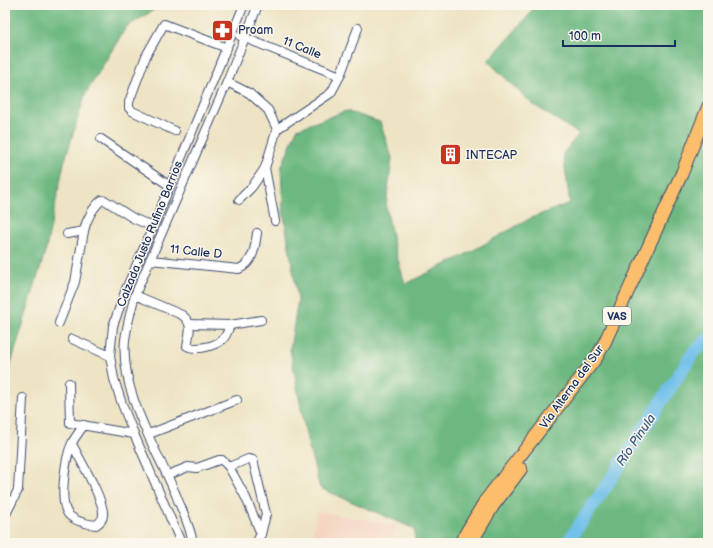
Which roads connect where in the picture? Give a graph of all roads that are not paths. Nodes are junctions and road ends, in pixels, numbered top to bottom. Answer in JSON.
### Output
{"nodes":[{"id":1,"x":244,"y":5,"type":"edge"},
{"id":2,"x":258,"y":5,"type":"edge"},
{"id":3,"x":358,"y":28,"type":"dead end"},
{"id":4,"x":232,"y":33,"type":"junction"},
{"id":5,"x":244,"y":38,"type":"junction"},
{"id":6,"x":226,"y":48,"type":"junction"},
{"id":7,"x":340,"y":76,"type":"junction"},
{"id":8,"x":227,"y":82,"type":"junction"},
{"id":9,"x":708,"y":107,"type":"edge"},
{"id":10,"x":708,"y":128,"type":"edge"},
{"id":11,"x":277,"y":129,"type":"junction"},
{"id":12,"x":176,"y":131,"type":"dead end"},
{"id":13,"x":101,"y":139,"type":"dead end"},
{"id":14,"x":265,"y":168,"type":"junction"},
{"id":15,"x":170,"y":186,"type":"junction"},
{"id":16,"x":239,"y":200,"type":"dead end"},
{"id":17,"x":275,"y":221,"type":"dead end"},
{"id":18,"x":153,"y":227,"type":"junction"},
{"id":19,"x":84,"y":231,"type":"junction"},
{"id":20,"x":257,"y":233,"type":"dead end"},
{"id":21,"x":66,"y":234,"type":"dead end"},
{"id":22,"x":150,"y":260,"type":"junction"},
{"id":23,"x":132,"y":277,"type":"junction"},
{"id":24,"x":141,"y":281,"type":"junction"},
{"id":25,"x":135,"y":295,"type":"junction"},
{"id":26,"x":261,"y":320,"type":"dead end"},
{"id":27,"x":59,"y":323,"type":"dead end"},
{"id":28,"x":190,"y":324,"type":"junction"},
{"id":29,"x":230,"y":325,"type":"junction"},
{"id":30,"x":72,"y":339,"type":"dead end"},
{"id":31,"x":110,"y":356,"type":"junction"},
{"id":32,"x":69,"y":383,"type":"dead end"},
{"id":33,"x":23,"y":398,"type":"dead end"},
{"id":34,"x":237,"y":400,"type":"dead end"},
{"id":35,"x":84,"y":425,"type":"junction"},
{"id":36,"x":134,"y":434,"type":"junction"},
{"id":37,"x":149,"y":434,"type":"junction"},
{"id":38,"x":72,"y":444,"type":"junction"},
{"id":39,"x":229,"y":467,"type":"junction"},
{"id":40,"x":168,"y":475,"type":"junction"},
{"id":41,"x":179,"y":503,"type":"junction"},
{"id":42,"x":489,"y":504,"type":"junction"},
{"id":43,"x":166,"y":508,"type":"junction"},
{"id":44,"x":5,"y":516,"type":"edge"},
{"id":45,"x":479,"y":519,"type":"junction"},
{"id":46,"x":261,"y":534,"type":"junction"},
{"id":47,"x":180,"y":543,"type":"edge"},
{"id":48,"x":193,"y":543,"type":"edge"},
{"id":49,"x":256,"y":543,"type":"edge"},
{"id":50,"x":460,"y":543,"type":"edge"},
{"id":51,"x":471,"y":543,"type":"edge"}],
"edges":[{"from":1,"to":4,"type":"street","name":"Calzada Justo Rufino Barrios"},
{"from":2,"to":5,"type":"street","name":"Calzada Justo Rufino Barrios"},
{"from":3,"to":7,"type":"street"},
{"from":4,"to":5,"type":"street","name":"11 Calle"},
{"from":4,"to":6,"type":"street","name":"Calzada Justo Rufino Barrios"},
{"from":5,"to":7,"type":"street","name":"11 Calle"},
{"from":5,"to":8,"type":"street","name":"Calzada Justo Rufino Barrios"},
{"from":6,"to":12,"type":"street"},
{"from":6,"to":15,"type":"street","name":"Calzada Justo Rufino Barrios"},
{"from":7,"to":11,"type":"street"},
{"from":8,"to":11,"type":"street"},
{"from":8,"to":22,"type":"street","name":"Calzada Justo Rufino Barrios"},
{"from":9,"to":42,"type":"highway","name":"Vía Alterna del Sur","number":"VAS"},
{"from":10,"to":42,"type":"highway","name":"Vía Alterna del Sur","number":"VAS"},
{"from":11,"to":14,"type":"street"},
{"from":13,"to":15,"type":"street"},
{"from":14,"to":16,"type":"street"},
{"from":14,"to":17,"type":"street"},
{"from":15,"to":18,"type":"street","name":"Calzada Justo Rufino Barrios"},
{"from":18,"to":19,"type":"street"},
{"from":18,"to":23,"type":"street","name":"Calzada Justo Rufino Barrios"},
{"from":19,"to":21,"type":"street"},
{"from":19,"to":27,"type":"street"},
{"from":20,"to":22,"type":"street","name":"11 Calle D"},
{"from":22,"to":24,"type":"street","name":"Calzada Justo Rufino Barrios"},
{"from":23,"to":24,"type":"street"},
{"from":23,"to":31,"type":"street","name":"Calzada Justo Rufino Barrios"},
{"from":24,"to":25,"type":"street","name":"Calzada Justo Rufino Barrios"},
{"from":25,"to":28,"type":"street"},
{"from":25,"to":37,"type":"street","name":"Calzada Justo Rufino Barrios"},
{"from":26,"to":29,"type":"street"},
{"from":28,"to":29,"type":"street"},
{"from":28,"to":29,"type":"street"},
{"from":30,"to":31,"type":"street"},
{"from":31,"to":36,"type":"street","name":"Calzada Justo Rufino Barrios"},
{"from":32,"to":35,"type":"street"},
{"from":33,"to":44,"type":"street"},
{"from":34,"to":37,"type":"street"},
{"from":35,"to":36,"type":"street"},
{"from":35,"to":38,"type":"street"},
{"from":36,"to":43,"type":"street","name":"Calzada Justo Rufino Barrios"},
{"from":37,"to":40,"type":"street","name":"Calzada Justo Rufino Barrios"},
{"from":38,"to":38,"type":"street"},
{"from":39,"to":40,"type":"street"},
{"from":39,"to":46,"type":"street"},
{"from":39,"to":46,"type":"street"},
{"from":40,"to":41,"type":"street","name":"Calzada Justo Rufino Barrios"},
{"from":41,"to":43,"type":"street"},
{"from":41,"to":48,"type":"street","name":"Calzada Justo Rufino Barrios"},
{"from":42,"to":45,"type":"highway","name":"Vía Alterna del Sur","number":"VAS"},
{"from":43,"to":47,"type":"street","name":"Calzada Justo Rufino Barrios"},
{"from":45,"to":50,"type":"highway","name":"Vía Alterna del Sur","number":"VAS"},
{"from":45,"to":51,"type":"highway","name":"Vía Alterna del Sur","number":"VAS"},
{"from":46,"to":49,"type":"street"}]}
